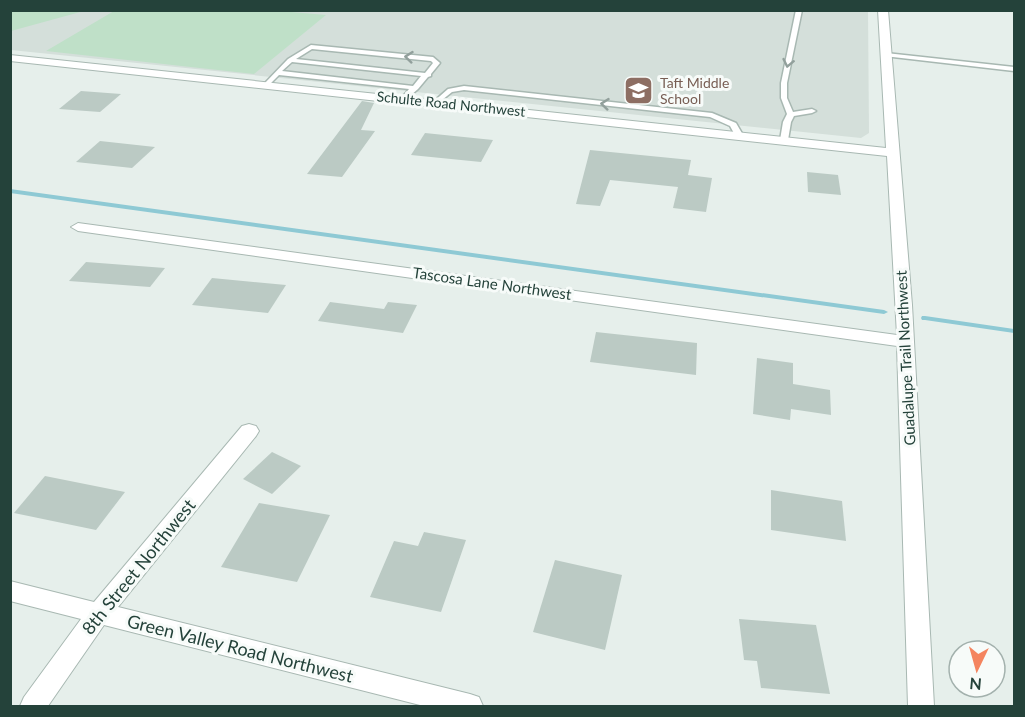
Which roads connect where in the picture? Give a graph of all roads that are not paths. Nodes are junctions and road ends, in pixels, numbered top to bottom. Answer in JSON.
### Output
{"nodes":[{"id":1,"x":799,"y":10,"type":"edge"},
{"id":2,"x":882,"y":10,"type":"edge"},
{"id":3,"x":886,"y":55,"type":"junction"},
{"id":4,"x":10,"y":58,"type":"edge"},
{"id":5,"x":290,"y":60,"type":"junction"},
{"id":6,"x":1014,"y":69,"type":"edge"},
{"id":7,"x":278,"y":72,"type":"junction"},
{"id":8,"x":429,"y":75,"type":"junction"},
{"id":9,"x":266,"y":85,"type":"junction"},
{"id":10,"x":416,"y":88,"type":"junction"},
{"id":11,"x":404,"y":99,"type":"junction"},
{"id":12,"x":435,"y":103,"type":"junction"},
{"id":13,"x":812,"y":111,"type":"dead end"},
{"id":14,"x":791,"y":114,"type":"junction"},
{"id":15,"x":739,"y":135,"type":"junction"},
{"id":16,"x":784,"y":140,"type":"junction"},
{"id":17,"x":892,"y":153,"type":"junction"},
{"id":18,"x":78,"y":227,"type":"dead end"},
{"id":19,"x":905,"y":342,"type":"junction"},
{"id":20,"x":249,"y":431,"type":"dead end"},
{"id":21,"x":10,"y":591,"type":"edge"},
{"id":22,"x":99,"y":613,"type":"junction"},
{"id":23,"x":33,"y":706,"type":"edge"},
{"id":24,"x":470,"y":706,"type":"edge"},
{"id":25,"x":921,"y":706,"type":"edge"}],
"edges":[{"from":1,"to":14,"type":"lane","one_way":true},
{"from":2,"to":3,"type":"street","name":"Guadalupe Trail Northwest"},
{"from":3,"to":6,"type":"lane"},
{"from":3,"to":17,"type":"street","name":"Guadalupe Trail Northwest"},
{"from":4,"to":9,"type":"street","name":"Schulte Road Northwest"},
{"from":5,"to":7,"type":"lane"},
{"from":5,"to":8,"type":"lane"},
{"from":8,"to":5,"type":"lane","one_way":true},
{"from":7,"to":9,"type":"lane"},
{"from":7,"to":10,"type":"lane"},
{"from":8,"to":10,"type":"lane"},
{"from":9,"to":11,"type":"street","name":"Schulte Road Northwest"},
{"from":10,"to":11,"type":"lane"},
{"from":11,"to":12,"type":"street","name":"Schulte Road Northwest"},
{"from":12,"to":15,"type":"street","name":"Schulte Road Northwest"},
{"from":15,"to":12,"type":"lane","one_way":true},
{"from":13,"to":14,"type":"lane"},
{"from":14,"to":16,"type":"lane"},
{"from":15,"to":16,"type":"street","name":"Schulte Road Northwest"},
{"from":16,"to":17,"type":"street","name":"Schulte Road Northwest"},
{"from":17,"to":19,"type":"street","name":"Guadalupe Trail Northwest"},
{"from":18,"to":19,"type":"street","name":"Tascosa Lane Northwest"},
{"from":19,"to":25,"type":"street","name":"Guadalupe Trail Northwest"},
{"from":20,"to":22,"type":"street","name":"8th Street Northwest"},
{"from":21,"to":22,"type":"street","name":"Green Valley Road Northwest"},
{"from":22,"to":23,"type":"street","name":"8th Street Northwest"},
{"from":22,"to":24,"type":"street","name":"Green Valley Road Northwest"}]}
